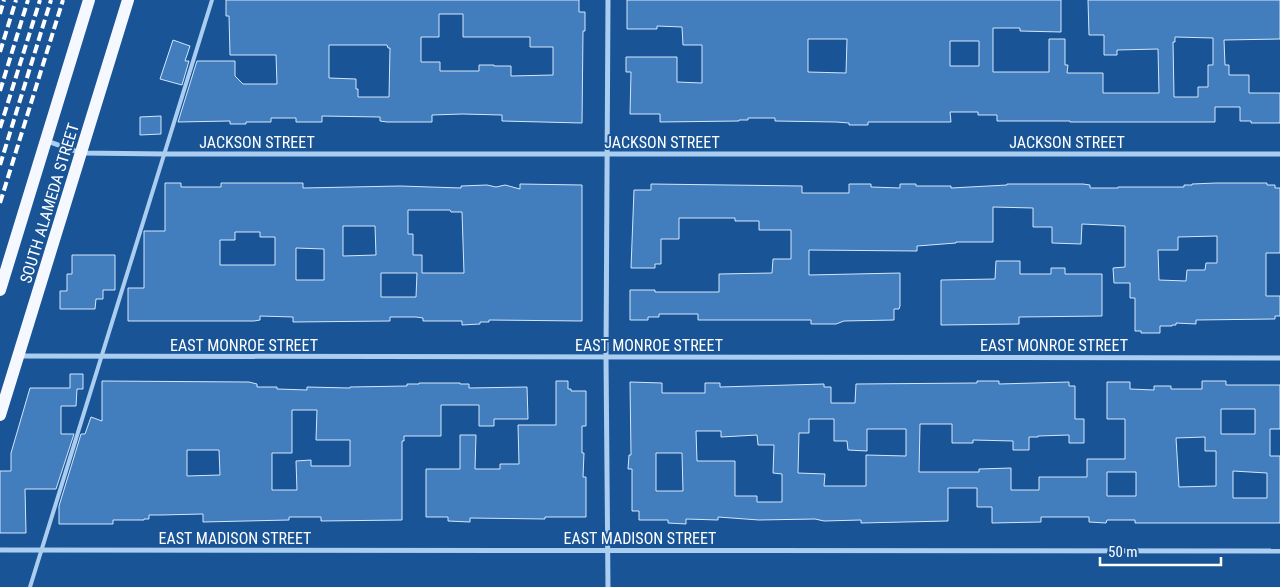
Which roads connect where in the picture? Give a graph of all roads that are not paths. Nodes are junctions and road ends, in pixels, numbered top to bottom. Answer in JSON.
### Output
{"nodes":[{"id":1,"x":89,"y":0,"type":"edge"},
{"id":2,"x":128,"y":0,"type":"edge"},
{"id":3,"x":212,"y":0,"type":"edge"},
{"id":4,"x":608,"y":0,"type":"edge"},
{"id":5,"x":46,"y":141,"type":"junction"},
{"id":6,"x":81,"y":153,"type":"junction"},
{"id":7,"x":165,"y":154,"type":"junction"},
{"id":8,"x":608,"y":154,"type":"junction"},
{"id":9,"x":1280,"y":154,"type":"edge"},
{"id":10,"x":0,"y":290,"type":"edge"},
{"id":11,"x":18,"y":356,"type":"junction"},
{"id":12,"x":102,"y":357,"type":"junction"},
{"id":13,"x":606,"y":357,"type":"junction"},
{"id":14,"x":1280,"y":358,"type":"edge"},
{"id":15,"x":0,"y":415,"type":"edge"},
{"id":16,"x":0,"y":550,"type":"edge"},
{"id":17,"x":41,"y":551,"type":"junction"},
{"id":18,"x":608,"y":551,"type":"junction"},
{"id":19,"x":1280,"y":551,"type":"edge"},
{"id":20,"x":30,"y":587,"type":"edge"},
{"id":21,"x":608,"y":587,"type":"edge"}],
"edges":[{"from":1,"to":5,"type":"main road","name":"SOUTH ALAMEDA STREET"},
{"from":2,"to":6,"type":"main road","name":"SOUTH ALAMEDA STREET"},
{"from":3,"to":7,"type":"lane"},
{"from":4,"to":8,"type":"street"},
{"from":5,"to":6,"type":"street","name":"JACKSON STREET"},
{"from":5,"to":10,"type":"main road","name":"SOUTH ALAMEDA STREET"},
{"from":6,"to":7,"type":"street","name":"JACKSON STREET"},
{"from":6,"to":11,"type":"main road","name":"SOUTH ALAMEDA STREET"},
{"from":7,"to":8,"type":"street","name":"JACKSON STREET"},
{"from":7,"to":12,"type":"lane"},
{"from":8,"to":9,"type":"street","name":"JACKSON STREET"},
{"from":8,"to":13,"type":"street"},
{"from":11,"to":12,"type":"street","name":"EAST MONROE STREET"},
{"from":11,"to":15,"type":"main road","name":"SOUTH ALAMEDA STREET"},
{"from":12,"to":13,"type":"street","name":"EAST MONROE STREET"},
{"from":12,"to":17,"type":"lane"},
{"from":13,"to":14,"type":"street","name":"EAST MONROE STREET"},
{"from":13,"to":18,"type":"street"},
{"from":16,"to":17,"type":"street","name":"EAST MADISON STREET"},
{"from":17,"to":18,"type":"street","name":"EAST MADISON STREET"},
{"from":17,"to":20,"type":"lane"},
{"from":18,"to":19,"type":"street","name":"EAST MADISON STREET"},
{"from":18,"to":21,"type":"street"}]}
